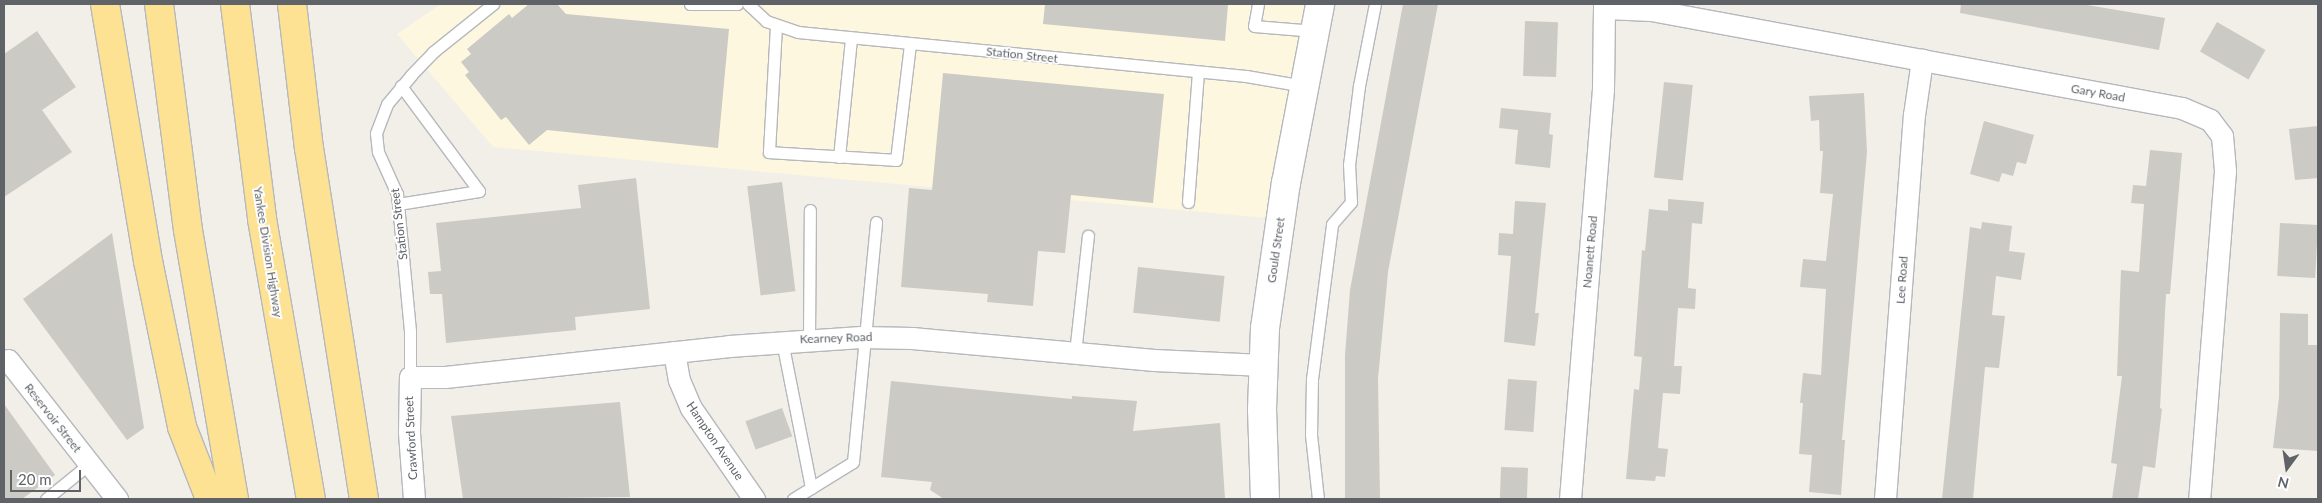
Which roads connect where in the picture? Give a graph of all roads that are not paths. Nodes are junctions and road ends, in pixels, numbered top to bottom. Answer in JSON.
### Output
{"nodes":[{"id":1,"x":105,"y":4,"type":"edge"},
{"id":2,"x":159,"y":4,"type":"edge"},
{"id":3,"x":235,"y":4,"type":"edge"},
{"id":4,"x":292,"y":4,"type":"edge"},
{"id":5,"x":493,"y":4,"type":"edge"},
{"id":6,"x":690,"y":4,"type":"edge"},
{"id":7,"x":737,"y":4,"type":"edge"},
{"id":8,"x":748,"y":4,"type":"edge"},
{"id":9,"x":1258,"y":4,"type":"edge"},
{"id":10,"x":1320,"y":4,"type":"edge"},
{"id":11,"x":1375,"y":4,"type":"edge"},
{"id":12,"x":1604,"y":6,"type":"edge"},
{"id":13,"x":776,"y":26,"type":"junction"},
{"id":14,"x":1315,"y":31,"type":"junction"},
{"id":15,"x":851,"y":38,"type":"junction"},
{"id":16,"x":910,"y":44,"type":"junction"},
{"id":17,"x":1922,"y":60,"type":"junction"},
{"id":18,"x":1198,"y":72,"type":"junction"},
{"id":19,"x":401,"y":86,"type":"junction"},
{"id":20,"x":1304,"y":86,"type":"junction"},
{"id":21,"x":839,"y":157,"type":"junction"},
{"id":22,"x":1188,"y":202,"type":"dead end"},
{"id":23,"x":398,"y":204,"type":"junction"},
{"id":24,"x":810,"y":210,"type":"dead end"},
{"id":25,"x":876,"y":222,"type":"dead end"},
{"id":26,"x":1088,"y":236,"type":"dead end"},
{"id":27,"x":865,"y":337,"type":"junction"},
{"id":28,"x":809,"y":338,"type":"junction"},
{"id":29,"x":782,"y":341,"type":"junction"},
{"id":30,"x":674,"y":352,"type":"junction"},
{"id":31,"x":1075,"y":353,"type":"junction"},
{"id":32,"x":6,"y":361,"type":"edge"},
{"id":33,"x":1263,"y":365,"type":"junction"},
{"id":34,"x":410,"y":376,"type":"junction"},
{"id":35,"x":89,"y":464,"type":"junction"},
{"id":36,"x":811,"y":488,"type":"junction"},
{"id":37,"x":46,"y":499,"type":"edge"},
{"id":38,"x":117,"y":499,"type":"edge"},
{"id":39,"x":210,"y":499,"type":"edge"},
{"id":40,"x":234,"y":499,"type":"edge"},
{"id":41,"x":311,"y":499,"type":"edge"},
{"id":42,"x":364,"y":499,"type":"edge"},
{"id":43,"x":414,"y":499,"type":"edge"},
{"id":44,"x":754,"y":499,"type":"edge"},
{"id":45,"x":793,"y":499,"type":"edge"},
{"id":46,"x":1265,"y":499,"type":"edge"},
{"id":47,"x":1318,"y":499,"type":"edge"},
{"id":48,"x":1570,"y":499,"type":"edge"},
{"id":49,"x":1885,"y":499,"type":"edge"},
{"id":50,"x":2199,"y":499,"type":"edge"}],
"edges":[{"from":1,"to":39,"type":"highway"},
{"from":2,"to":40,"type":"highway"},
{"from":3,"to":41,"type":"highway","name":"Yankee Division Highway"},
{"from":4,"to":42,"type":"highway"},
{"from":5,"to":19,"type":"lane","name":"Station Street"},
{"from":6,"to":7,"type":"lane"},
{"from":8,"to":13,"type":"lane","name":"Station Street"},
{"from":9,"to":14,"type":"lane"},
{"from":10,"to":14,"type":"main road","name":"Gould Street"},
{"from":11,"to":47,"type":"lane"},
{"from":12,"to":17,"type":"street","name":"Gary Road"},
{"from":12,"to":48,"type":"street","name":"Noanett Road"},
{"from":13,"to":15,"type":"lane","name":"Station Street"},
{"from":13,"to":21,"type":"lane"},
{"from":14,"to":20,"type":"main road","name":"Gould Street"},
{"from":15,"to":16,"type":"lane","name":"Station Street"},
{"from":15,"to":21,"type":"lane"},
{"from":16,"to":18,"type":"lane","name":"Station Street"},
{"from":16,"to":21,"type":"lane"},
{"from":17,"to":49,"type":"street","name":"Lee Road"},
{"from":17,"to":50,"type":"street","name":"Gary Road"},
{"from":18,"to":20,"type":"lane","name":"Station Street"},
{"from":18,"to":22,"type":"lane"},
{"from":19,"to":23,"type":"lane","name":"Station Street"},
{"from":19,"to":23,"type":"lane"},
{"from":20,"to":33,"type":"main road","name":"Gould Street"},
{"from":23,"to":34,"type":"lane","name":"Station Street"},
{"from":24,"to":28,"type":"lane"},
{"from":25,"to":27,"type":"lane"},
{"from":26,"to":31,"type":"lane"},
{"from":27,"to":28,"type":"street","name":"Kearney Road"},
{"from":27,"to":31,"type":"street","name":"Kearney Road"},
{"from":27,"to":36,"type":"lane"},
{"from":28,"to":29,"type":"street","name":"Kearney Road"},
{"from":29,"to":30,"type":"street","name":"Kearney Road"},
{"from":29,"to":36,"type":"lane"},
{"from":30,"to":34,"type":"street","name":"Kearney Road"},
{"from":30,"to":44,"type":"street","name":"Hampton Avenue"},
{"from":31,"to":33,"type":"street","name":"Kearney Road"},
{"from":32,"to":35,"type":"street","name":"Reservoir Street"},
{"from":33,"to":46,"type":"main road","name":"Gould Street"},
{"from":34,"to":43,"type":"street","name":"Crawford Street"},
{"from":35,"to":37,"type":"lane"},
{"from":35,"to":38,"type":"street","name":"Reservoir Street"},
{"from":36,"to":45,"type":"lane"}]}
